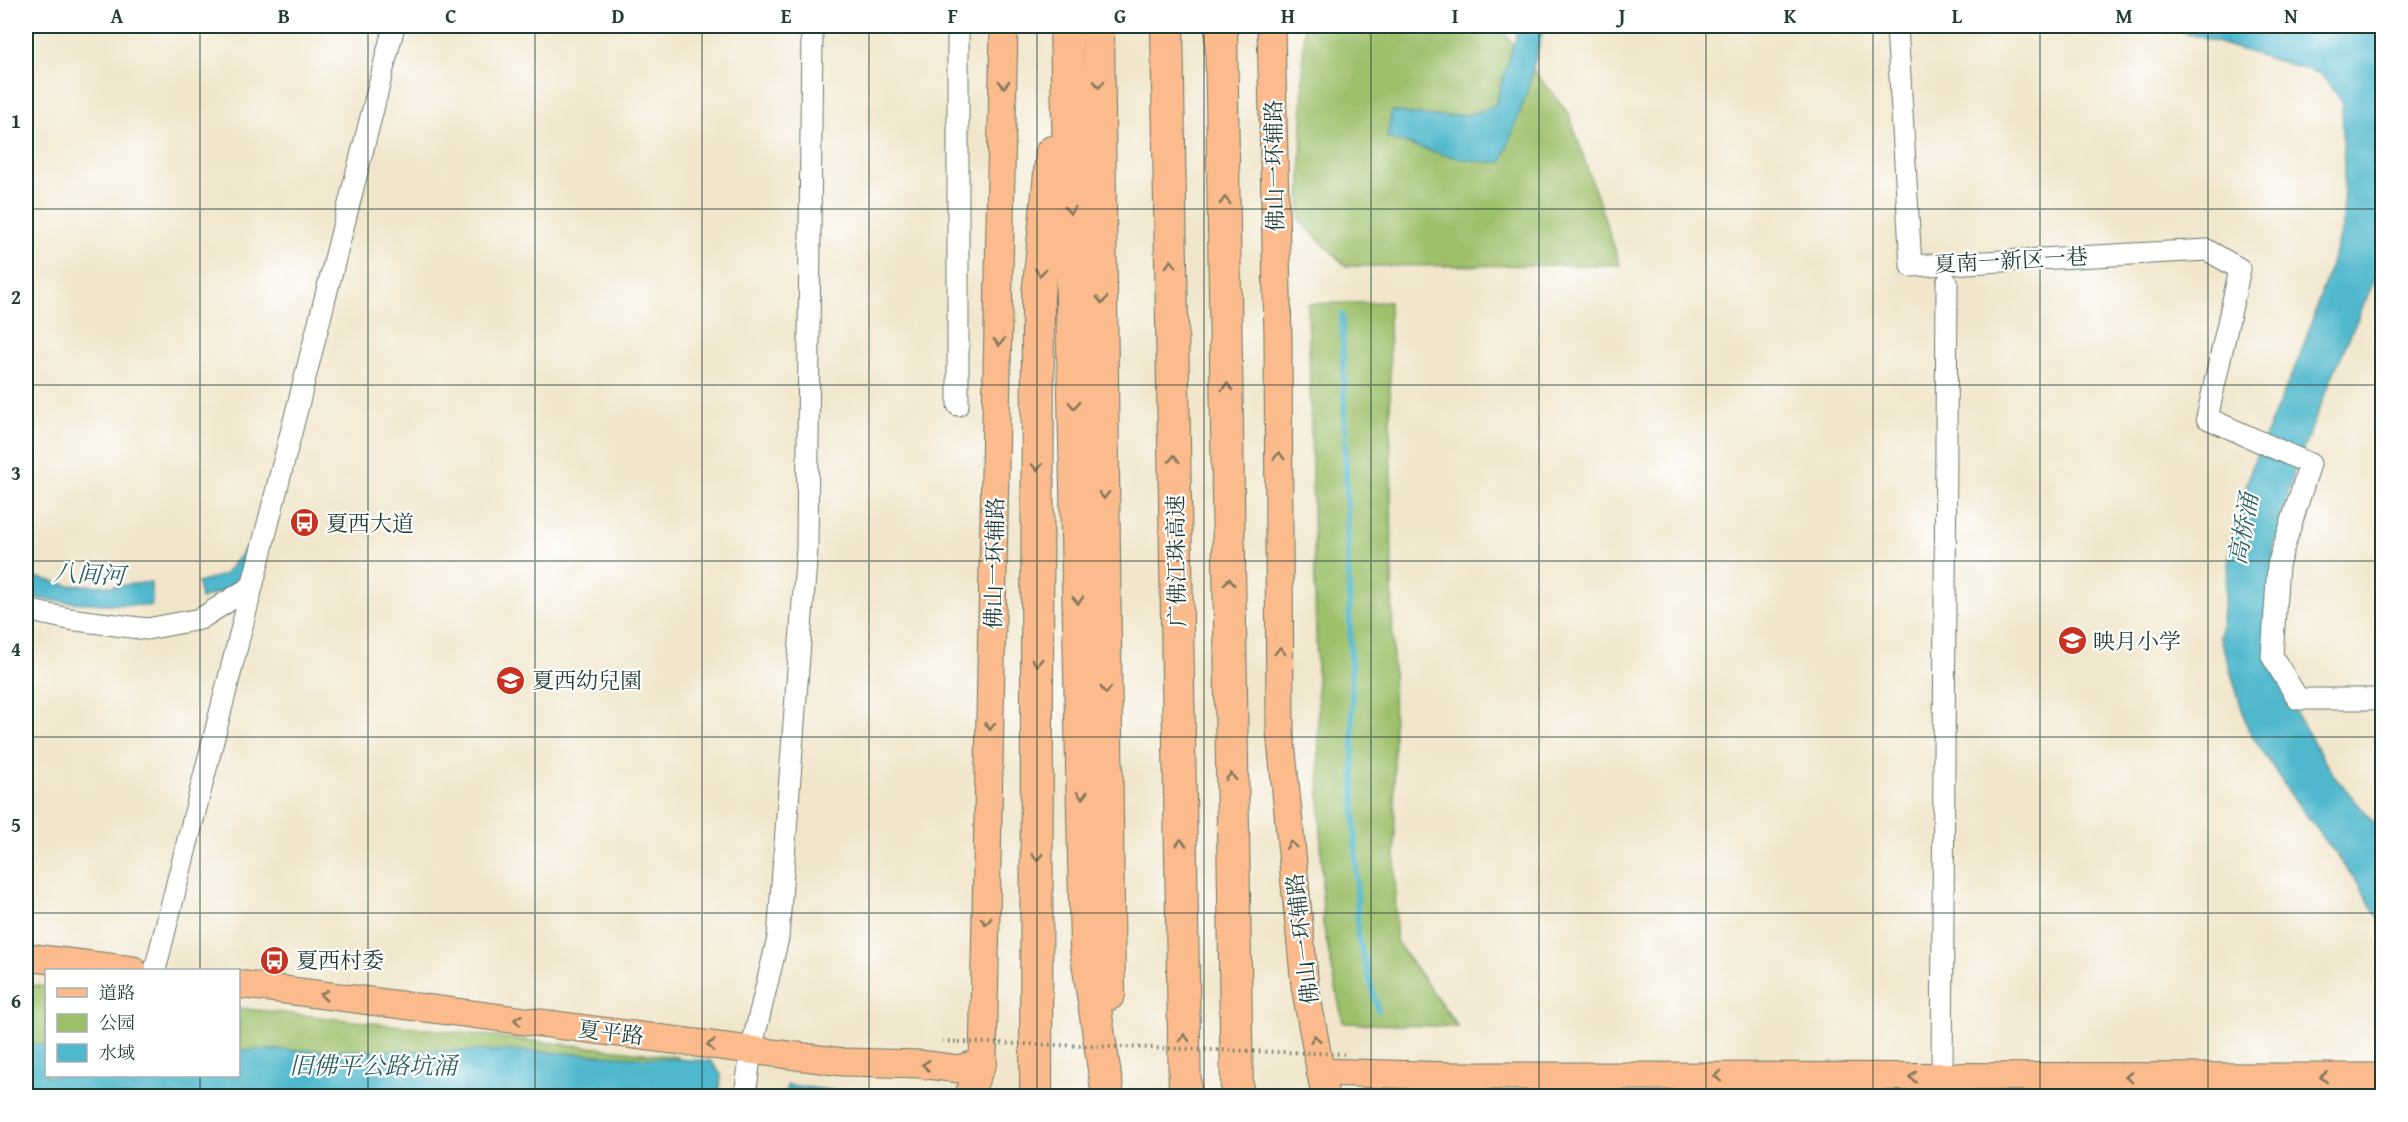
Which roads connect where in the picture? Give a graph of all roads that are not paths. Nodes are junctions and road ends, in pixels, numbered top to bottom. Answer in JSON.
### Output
{"nodes":[{"id":1,"x":394,"y":26,"type":"edge"},
{"id":2,"x":812,"y":26,"type":"edge"},
{"id":3,"x":957,"y":26,"type":"edge"},
{"id":4,"x":1004,"y":26,"type":"edge"},
{"id":5,"x":1065,"y":26,"type":"edge"},
{"id":6,"x":1098,"y":26,"type":"edge"},
{"id":7,"x":1167,"y":26,"type":"edge"},
{"id":8,"x":1221,"y":26,"type":"edge"},
{"id":9,"x":1272,"y":26,"type":"edge"},
{"id":10,"x":1897,"y":26,"type":"edge"},
{"id":11,"x":1947,"y":283,"type":"dead end"},
{"id":12,"x":957,"y":405,"type":"dead end"},
{"id":13,"x":252,"y":586,"type":"junction"},
{"id":14,"x":26,"y":610,"type":"edge"},
{"id":15,"x":2382,"y":699,"type":"edge"},
{"id":16,"x":1232,"y":878,"type":"junction"},
{"id":17,"x":26,"y":957,"type":"edge"},
{"id":18,"x":125,"y":969,"type":"edge"},
{"id":19,"x":155,"y":969,"type":"edge"},
{"id":20,"x":240,"y":984,"type":"edge"},
{"id":21,"x":751,"y":1050,"type":"junction"},
{"id":22,"x":983,"y":1062,"type":"junction"},
{"id":23,"x":1942,"y":1077,"type":"junction"},
{"id":24,"x":2382,"y":1077,"type":"edge"},
{"id":25,"x":1322,"y":1084,"type":"edge"},
{"id":26,"x":745,"y":1096,"type":"edge"},
{"id":27,"x":968,"y":1096,"type":"edge"},
{"id":28,"x":1036,"y":1096,"type":"edge"},
{"id":29,"x":1109,"y":1096,"type":"edge"},
{"id":30,"x":1185,"y":1096,"type":"edge"},
{"id":31,"x":1237,"y":1096,"type":"edge"},
{"id":32,"x":1257,"y":1096,"type":"edge"}],
"edges":[{"from":1,"to":13,"type":"street"},
{"from":2,"to":21,"type":"street"},
{"from":3,"to":12,"type":"street"},
{"from":4,"to":22,"type":"main road","name":"佛山一环辅路","one_way":true},
{"from":5,"to":28,"type":"highway","one_way":true},
{"from":5,"to":29,"type":"highway","one_way":true},
{"from":6,"to":29,"type":"highway","one_way":true},
{"from":30,"to":7,"type":"highway","name":"广佛江珠高速","one_way":true},
{"from":16,"to":8,"type":"highway","one_way":true},
{"from":25,"to":9,"type":"main road","name":"佛山一环辅路","one_way":true},
{"from":10,"to":15,"type":"street","name":"夏南一新区一巷"},
{"from":11,"to":23,"type":"street"},
{"from":13,"to":14,"type":"street"},
{"from":13,"to":19,"type":"street"},
{"from":16,"to":31,"type":"highway"},
{"from":16,"to":32,"type":"highway"},
{"from":17,"to":18,"type":"main road"},
{"from":21,"to":20,"type":"main road","name":"夏平路","one_way":true},
{"from":22,"to":21,"type":"main road","name":"夏平路","one_way":true},
{"from":21,"to":26,"type":"street"},
{"from":22,"to":27,"type":"main road","name":"佛山一环辅路"},
{"from":24,"to":23,"type":"main road","one_way":true},
{"from":23,"to":25,"type":"main road","one_way":true}]}
